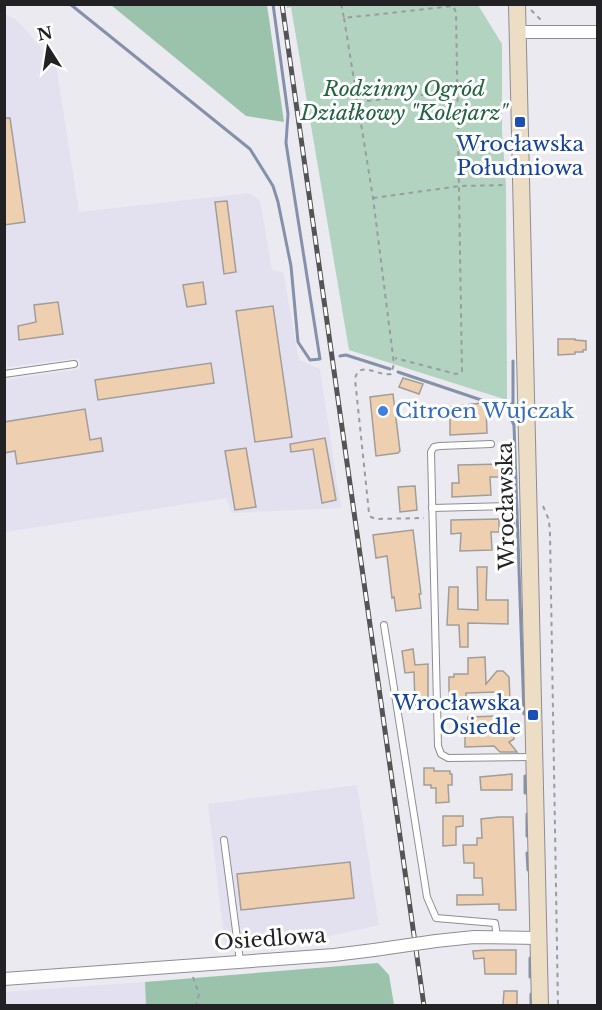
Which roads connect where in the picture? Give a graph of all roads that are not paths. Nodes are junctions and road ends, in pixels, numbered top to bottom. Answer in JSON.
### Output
{"nodes":[{"id":1,"x":517,"y":4,"type":"edge"},
{"id":2,"x":521,"y":32,"type":"junction"},
{"id":3,"x":597,"y":32,"type":"edge"},
{"id":4,"x":74,"y":364,"type":"dead end"},
{"id":5,"x":4,"y":374,"type":"edge"},
{"id":6,"x":491,"y":444,"type":"dead end"},
{"id":7,"x":511,"y":506,"type":"road end"},
{"id":8,"x":432,"y":508,"type":"junction"},
{"id":9,"x":384,"y":625,"type":"dead end"},
{"id":10,"x":534,"y":757,"type":"junction"},
{"id":11,"x":224,"y":840,"type":"dead end"},
{"id":12,"x":496,"y":937,"type":"junction"},
{"id":13,"x":539,"y":938,"type":"junction"},
{"id":14,"x":240,"y":961,"type":"junction"},
{"id":15,"x":4,"y":979,"type":"edge"},
{"id":16,"x":540,"y":1005,"type":"edge"}],
"edges":[{"from":1,"to":2,"type":"main road","name":"Wrocławska"},
{"from":2,"to":3,"type":"street"},
{"from":2,"to":10,"type":"main road","name":"Wrocławska"},
{"from":4,"to":5,"type":"lane"},
{"from":6,"to":8,"type":"lane"},
{"from":7,"to":8,"type":"lane"},
{"from":8,"to":10,"type":"lane"},
{"from":9,"to":12,"type":"lane"},
{"from":10,"to":13,"type":"main road","name":"Wrocławska"},
{"from":11,"to":14,"type":"lane"},
{"from":12,"to":13,"type":"street","name":"Osiedlowa"},
{"from":12,"to":14,"type":"street","name":"Osiedlowa","bridge":true},
{"from":13,"to":16,"type":"main road","name":"Wrocławska"},
{"from":14,"to":15,"type":"street","name":"Osiedlowa"}]}
